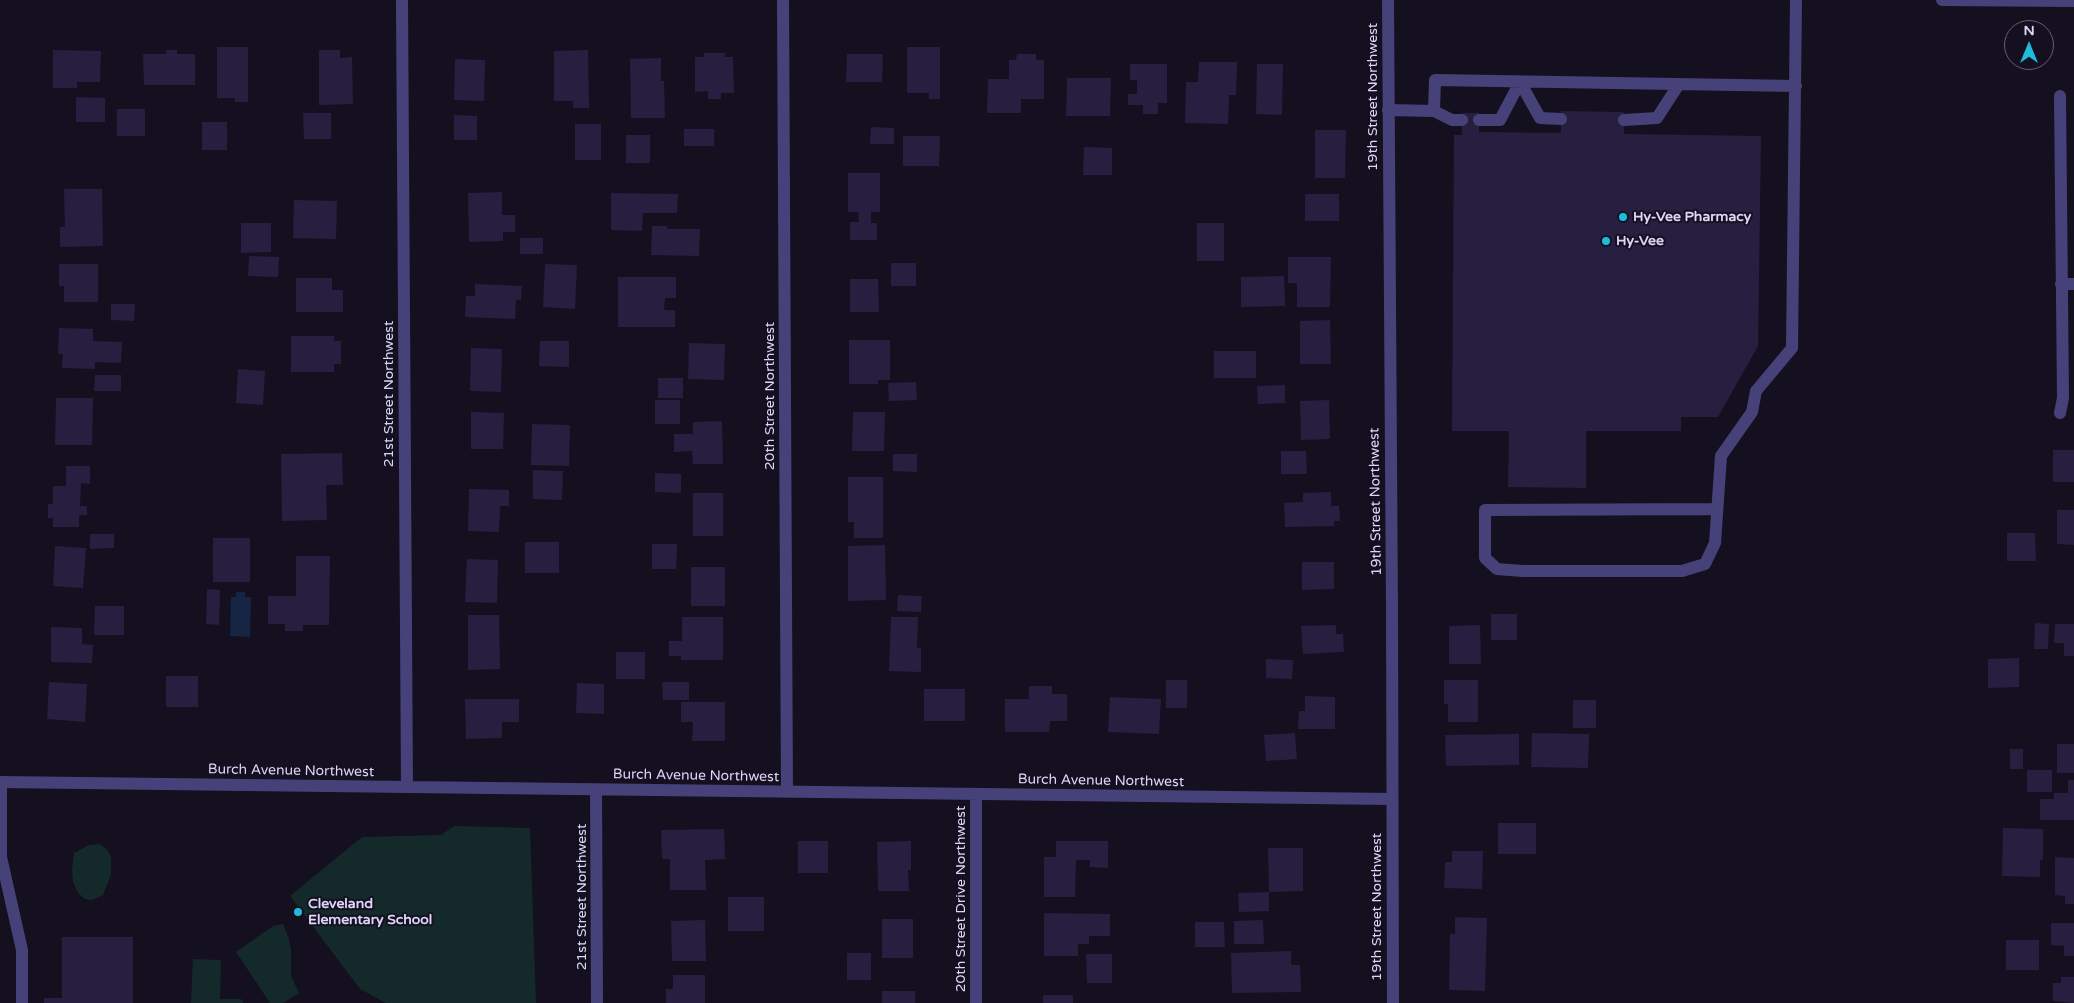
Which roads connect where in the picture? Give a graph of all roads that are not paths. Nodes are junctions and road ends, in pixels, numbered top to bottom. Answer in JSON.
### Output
{"nodes":[{"id":1,"x":402,"y":0,"type":"edge"},
{"id":2,"x":783,"y":0,"type":"edge"},
{"id":3,"x":1388,"y":0,"type":"edge"},
{"id":4,"x":1796,"y":0,"type":"edge"},
{"id":5,"x":1942,"y":0,"type":"edge"},
{"id":6,"x":2074,"y":1,"type":"edge"},
{"id":7,"x":1520,"y":82,"type":"junction"},
{"id":8,"x":1679,"y":84,"type":"junction"},
{"id":9,"x":1796,"y":86,"type":"junction"},
{"id":10,"x":2060,"y":96,"type":"dead end"},
{"id":11,"x":1388,"y":110,"type":"junction"},
{"id":12,"x":1434,"y":111,"type":"junction"},
{"id":13,"x":1561,"y":119,"type":"dead end"},
{"id":14,"x":1462,"y":120,"type":"dead end"},
{"id":15,"x":1479,"y":120,"type":"dead end"},
{"id":16,"x":1624,"y":120,"type":"dead end"},
{"id":17,"x":2068,"y":284,"type":"edge"},
{"id":18,"x":2060,"y":413,"type":"dead end"},
{"id":19,"x":1717,"y":509,"type":"junction"},
{"id":20,"x":0,"y":782,"type":"edge"},
{"id":21,"x":407,"y":787,"type":"junction"},
{"id":22,"x":596,"y":790,"type":"junction"},
{"id":23,"x":787,"y":792,"type":"junction"},
{"id":24,"x":976,"y":795,"type":"junction"},
{"id":25,"x":1392,"y":799,"type":"junction"},
{"id":26,"x":22,"y":1003,"type":"edge"},
{"id":27,"x":597,"y":1003,"type":"edge"},
{"id":28,"x":976,"y":1003,"type":"edge"},
{"id":29,"x":1393,"y":1003,"type":"edge"}],
"edges":[{"from":1,"to":21,"type":"street","name":"21st Street Northwest"},
{"from":2,"to":23,"type":"street","name":"20th Street Northwest"},
{"from":3,"to":11,"type":"street","name":"19th Street Northwest"},
{"from":4,"to":9,"type":"street"},
{"from":5,"to":6,"type":"street"},
{"from":7,"to":8,"type":"street"},
{"from":7,"to":12,"type":"street"},
{"from":7,"to":13,"type":"street"},
{"from":7,"to":15,"type":"street"},
{"from":8,"to":9,"type":"street"},
{"from":8,"to":16,"type":"street"},
{"from":9,"to":19,"type":"street"},
{"from":10,"to":17,"type":"street"},
{"from":11,"to":12,"type":"street"},
{"from":11,"to":25,"type":"street","name":"19th Street Northwest"},
{"from":12,"to":14,"type":"street"},
{"from":17,"to":18,"type":"street"},
{"from":19,"to":19,"type":"street"},
{"from":20,"to":21,"type":"street","name":"Burch Avenue Northwest"},
{"from":20,"to":26,"type":"street"},
{"from":21,"to":22,"type":"street","name":"Burch Avenue Northwest"},
{"from":22,"to":23,"type":"street","name":"Burch Avenue Northwest"},
{"from":22,"to":27,"type":"street","name":"21st Street Northwest"},
{"from":23,"to":24,"type":"street","name":"Burch Avenue Northwest"},
{"from":24,"to":25,"type":"street","name":"Burch Avenue Northwest"},
{"from":24,"to":28,"type":"street","name":"20th Street Drive Northwest"},
{"from":25,"to":29,"type":"street","name":"19th Street Northwest"}]}
